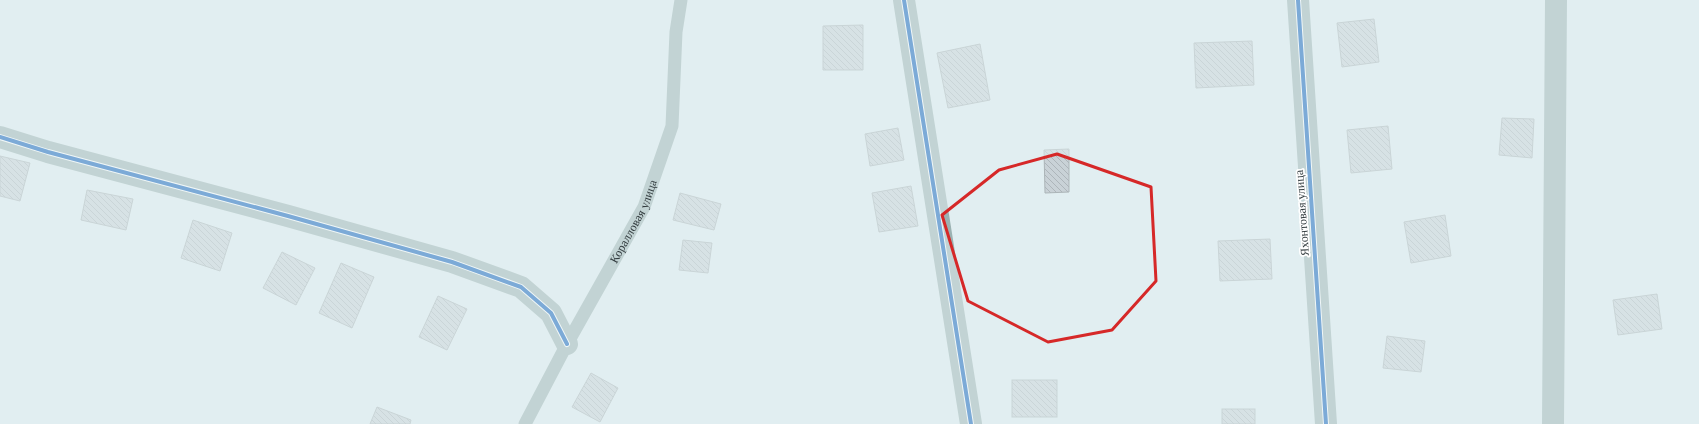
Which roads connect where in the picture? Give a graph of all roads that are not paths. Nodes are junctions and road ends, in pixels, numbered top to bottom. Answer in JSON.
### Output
{"nodes":[{"id":1,"x":681,"y":0,"type":"edge"},
{"id":2,"x":904,"y":0,"type":"edge"},
{"id":3,"x":1298,"y":0,"type":"edge"},
{"id":4,"x":1556,"y":0,"type":"edge"},
{"id":5,"x":0,"y":137,"type":"edge"},
{"id":6,"x":567,"y":344,"type":"junction"},
{"id":7,"x":525,"y":424,"type":"edge"},
{"id":8,"x":971,"y":424,"type":"edge"},
{"id":9,"x":1326,"y":424,"type":"edge"},
{"id":10,"x":1553,"y":424,"type":"edge"}],
"edges":[{"from":1,"to":6,"type":"lane","name":"Коралловая улица"},
{"from":2,"to":8,"type":"street"},
{"from":3,"to":9,"type":"street","name":"Яхонтовая улица"},
{"from":4,"to":10,"type":"street"},
{"from":5,"to":6,"type":"street"},
{"from":6,"to":7,"type":"lane","name":"Коралловая улица"}]}
